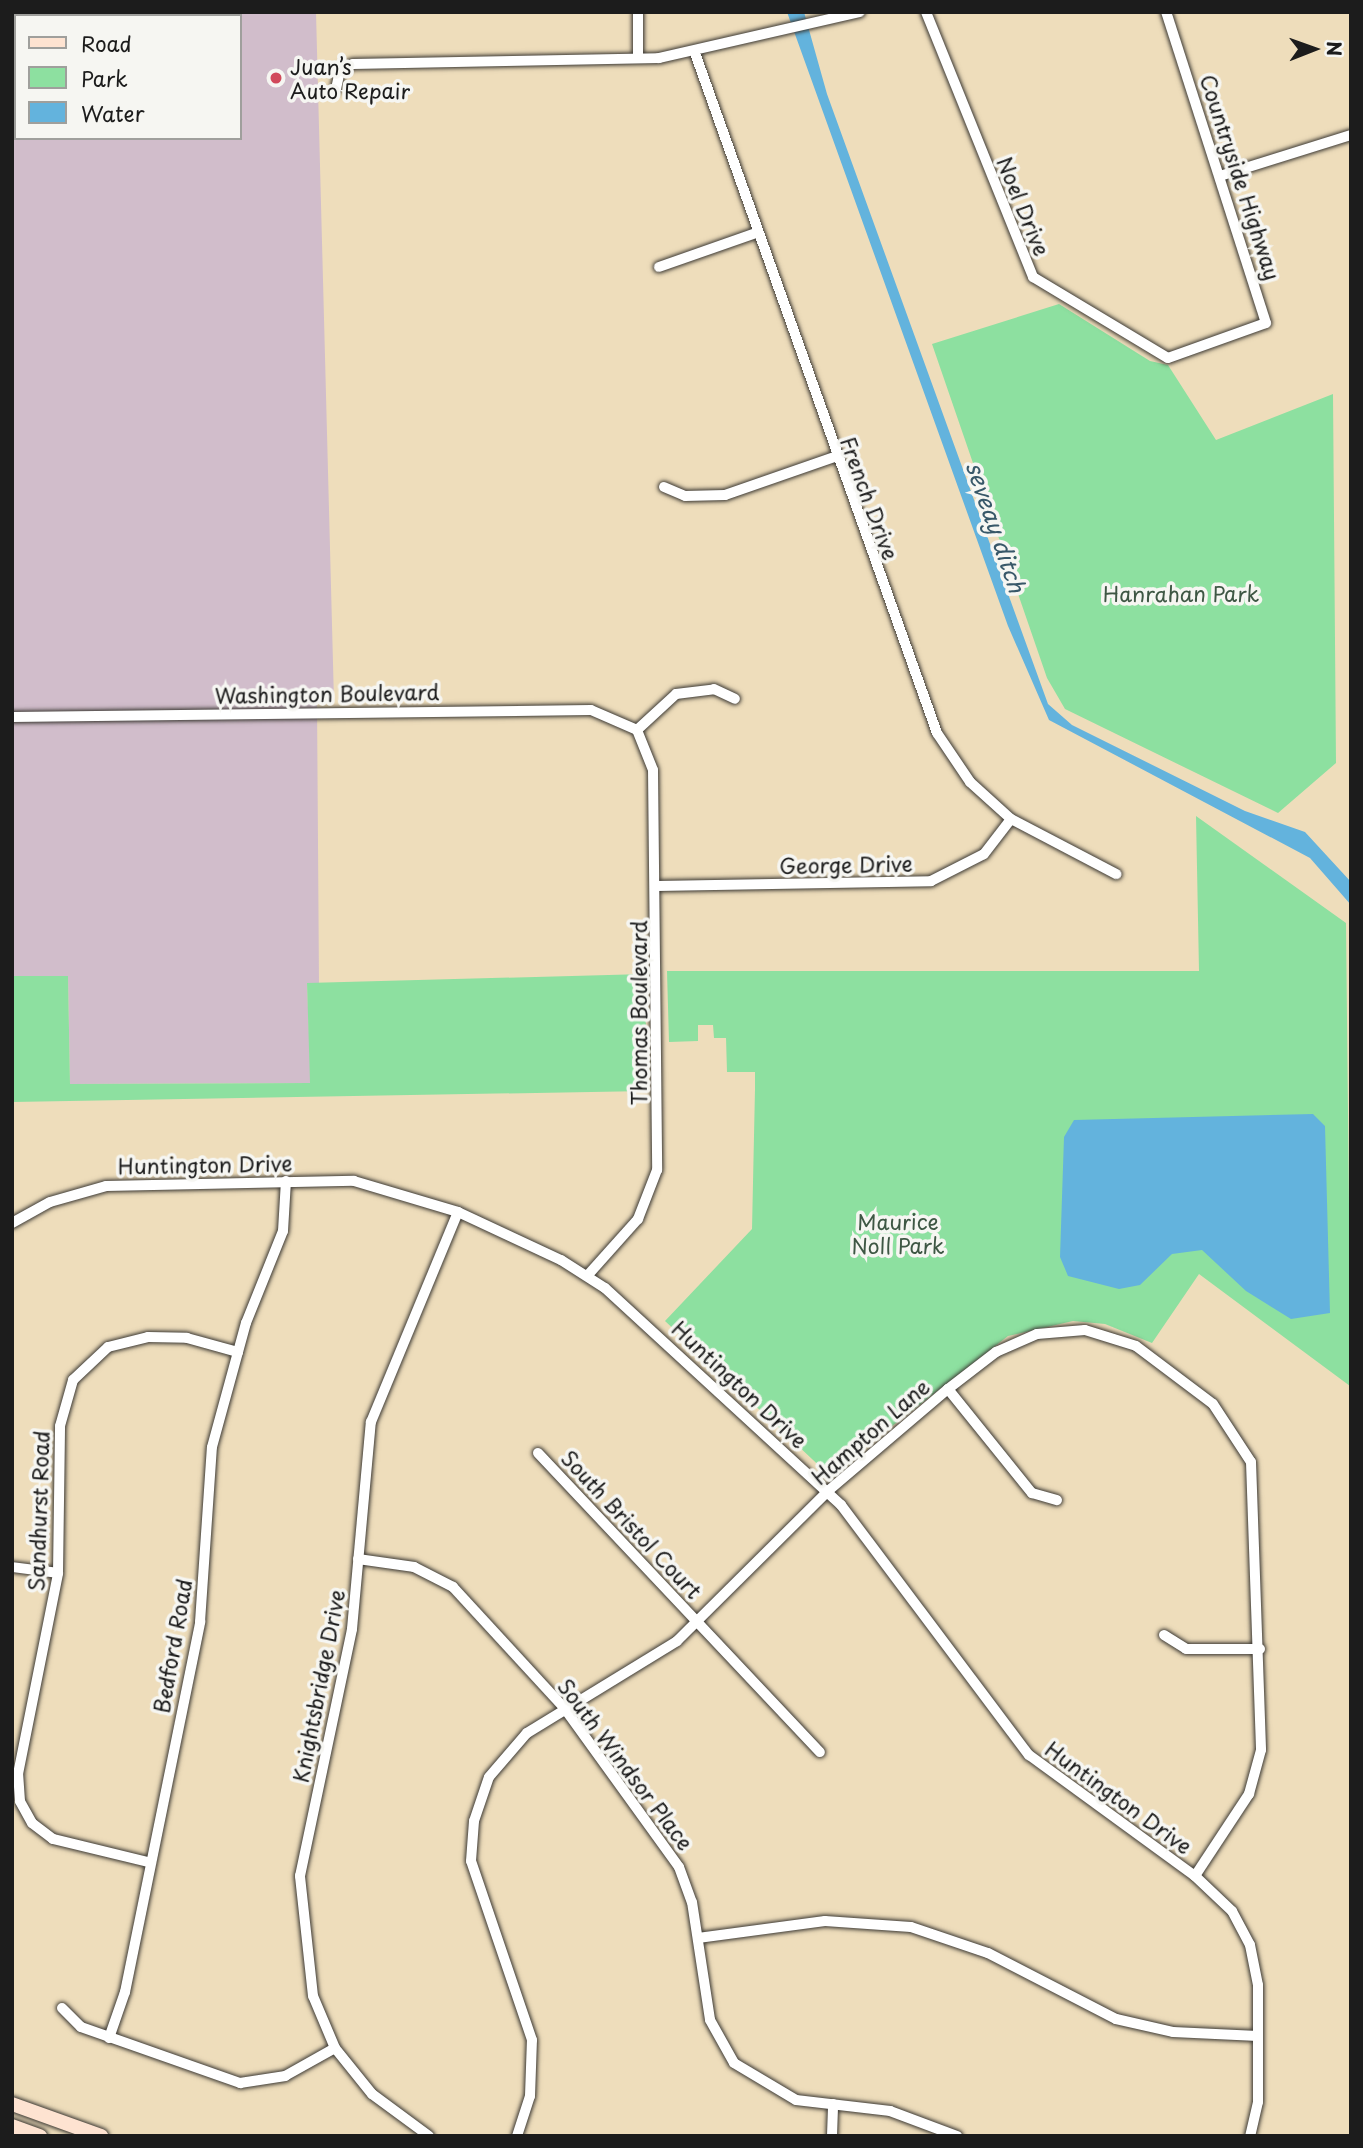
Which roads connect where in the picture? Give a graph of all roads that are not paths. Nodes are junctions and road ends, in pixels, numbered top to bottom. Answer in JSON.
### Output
{"nodes":[{"id":1,"x":638,"y":12,"type":"edge"},
{"id":2,"x":860,"y":12,"type":"edge"},
{"id":3,"x":926,"y":12,"type":"edge"},
{"id":4,"x":1166,"y":12,"type":"edge"},
{"id":5,"x":695,"y":53,"type":"junction"},
{"id":6,"x":638,"y":58,"type":"junction"},
{"id":7,"x":336,"y":89,"type":"dead end"},
{"id":8,"x":1351,"y":135,"type":"edge"},
{"id":9,"x":1223,"y":175,"type":"junction"},
{"id":10,"x":756,"y":233,"type":"junction"},
{"id":11,"x":659,"y":267,"type":"dead end"},
{"id":12,"x":1237,"y":336,"type":"joint"},
{"id":13,"x":834,"y":457,"type":"junction"},
{"id":14,"x":664,"y":487,"type":"dead end"},
{"id":15,"x":735,"y":699,"type":"dead end"},
{"id":16,"x":12,"y":717,"type":"edge"},
{"id":17,"x":637,"y":730,"type":"junction"},
{"id":18,"x":1011,"y":819,"type":"junction"},
{"id":19,"x":1116,"y":874,"type":"dead end"},
{"id":20,"x":657,"y":886,"type":"junction"},
{"id":21,"x":286,"y":1181,"type":"junction"},
{"id":22,"x":458,"y":1212,"type":"junction"},
{"id":23,"x":12,"y":1223,"type":"edge"},
{"id":24,"x":587,"y":1276,"type":"junction"},
{"id":25,"x":238,"y":1352,"type":"junction"},
{"id":26,"x":948,"y":1389,"type":"junction"},
{"id":27,"x":538,"y":1453,"type":"dead end"},
{"id":28,"x":828,"y":1491,"type":"junction"},
{"id":29,"x":1057,"y":1500,"type":"dead end"},
{"id":30,"x":358,"y":1559,"type":"junction"},
{"id":31,"x":12,"y":1567,"type":"edge"},
{"id":32,"x":58,"y":1573,"type":"junction"},
{"id":33,"x":697,"y":1622,"type":"junction"},
{"id":34,"x":1164,"y":1635,"type":"dead end"},
{"id":35,"x":1259,"y":1649,"type":"junction"},
{"id":36,"x":565,"y":1709,"type":"junction"},
{"id":37,"x":820,"y":1752,"type":"dead end"},
{"id":38,"x":148,"y":1862,"type":"junction"},
{"id":39,"x":1195,"y":1876,"type":"junction"},
{"id":40,"x":698,"y":1938,"type":"junction"},
{"id":41,"x":62,"y":2008,"type":"dead end"},
{"id":42,"x":1258,"y":2036,"type":"junction"},
{"id":43,"x":109,"y":2038,"type":"junction"},
{"id":44,"x":335,"y":2048,"type":"junction"},
{"id":45,"x":12,"y":2104,"type":"edge"},
{"id":46,"x":833,"y":2104,"type":"junction"},
{"id":47,"x":12,"y":2126,"type":"edge"},
{"id":48,"x":40,"y":2136,"type":"edge"},
{"id":49,"x":101,"y":2136,"type":"edge"},
{"id":50,"x":429,"y":2136,"type":"edge"},
{"id":51,"x":517,"y":2136,"type":"edge"},
{"id":52,"x":832,"y":2136,"type":"edge"},
{"id":53,"x":957,"y":2136,"type":"edge"},
{"id":54,"x":1250,"y":2136,"type":"edge"}],
"edges":[{"from":1,"to":6,"type":"street"},
{"from":2,"to":5,"type":"street"},
{"from":3,"to":12,"type":"street","name":"Noel Drive"},
{"from":4,"to":9,"type":"street","name":"Countryside Highway"},
{"from":5,"to":6,"type":"street"},
{"from":5,"to":10,"type":"street","name":"French Drive"},
{"from":6,"to":7,"type":"street"},
{"from":8,"to":9,"type":"street"},
{"from":9,"to":12,"type":"street","name":"Countryside Highway"},
{"from":10,"to":11,"type":"street"},
{"from":10,"to":13,"type":"street","name":"French Drive"},
{"from":13,"to":14,"type":"street"},
{"from":13,"to":18,"type":"street","name":"French Drive"},
{"from":15,"to":17,"type":"street"},
{"from":16,"to":17,"type":"street","name":"Washington Boulevard"},
{"from":17,"to":20,"type":"street","name":"Thomas Boulevard"},
{"from":18,"to":19,"type":"street","name":"French Drive"},
{"from":18,"to":20,"type":"street","name":"George Drive"},
{"from":20,"to":24,"type":"street","name":"Thomas Boulevard"},
{"from":21,"to":22,"type":"street","name":"Huntington Drive"},
{"from":21,"to":23,"type":"street","name":"Huntington Drive"},
{"from":21,"to":25,"type":"street","name":"Bedford Road"},
{"from":22,"to":24,"type":"street","name":"Huntington Drive"},
{"from":22,"to":30,"type":"street","name":"Knightsbridge Drive"},
{"from":24,"to":28,"type":"street","name":"Huntington Drive"},
{"from":25,"to":32,"type":"street","name":"Sandhurst Road"},
{"from":25,"to":38,"type":"street","name":"Bedford Road"},
{"from":26,"to":28,"type":"street","name":"Hampton Lane"},
{"from":26,"to":29,"type":"street"},
{"from":26,"to":35,"type":"street","name":"Hampton Lane"},
{"from":27,"to":33,"type":"street","name":"South Bristol Court"},
{"from":28,"to":33,"type":"street","name":"Hampton Lane"},
{"from":28,"to":39,"type":"street","name":"Huntington Drive"},
{"from":30,"to":36,"type":"street","name":"South Windsor Place"},
{"from":30,"to":44,"type":"street","name":"Knightsbridge Drive"},
{"from":31,"to":32,"type":"street"},
{"from":32,"to":38,"type":"street","name":"Sandhurst Road"},
{"from":33,"to":36,"type":"street","name":"Hampton Lane"},
{"from":33,"to":37,"type":"street","name":"South Bristol Court"},
{"from":34,"to":35,"type":"street"},
{"from":35,"to":39,"type":"street","name":"Hampton Lane"},
{"from":36,"to":40,"type":"street","name":"South Windsor Place"},
{"from":36,"to":51,"type":"street","name":"Hampton Lane"},
{"from":38,"to":43,"type":"street","name":"Bedford Road"},
{"from":39,"to":42,"type":"street","name":"Huntington Drive"},
{"from":40,"to":42,"type":"street"},
{"from":40,"to":46,"type":"street","name":"South Windsor Place"},
{"from":41,"to":43,"type":"street"},
{"from":42,"to":54,"type":"street","name":"Huntington Drive"},
{"from":43,"to":44,"type":"street"},
{"from":44,"to":50,"type":"street","name":"Knightsbridge Drive"},
{"from":45,"to":49,"type":"main road"},
{"from":46,"to":52,"type":"street"},
{"from":46,"to":53,"type":"street","name":"South Windsor Place"},
{"from":47,"to":48,"type":"main road"}]}
